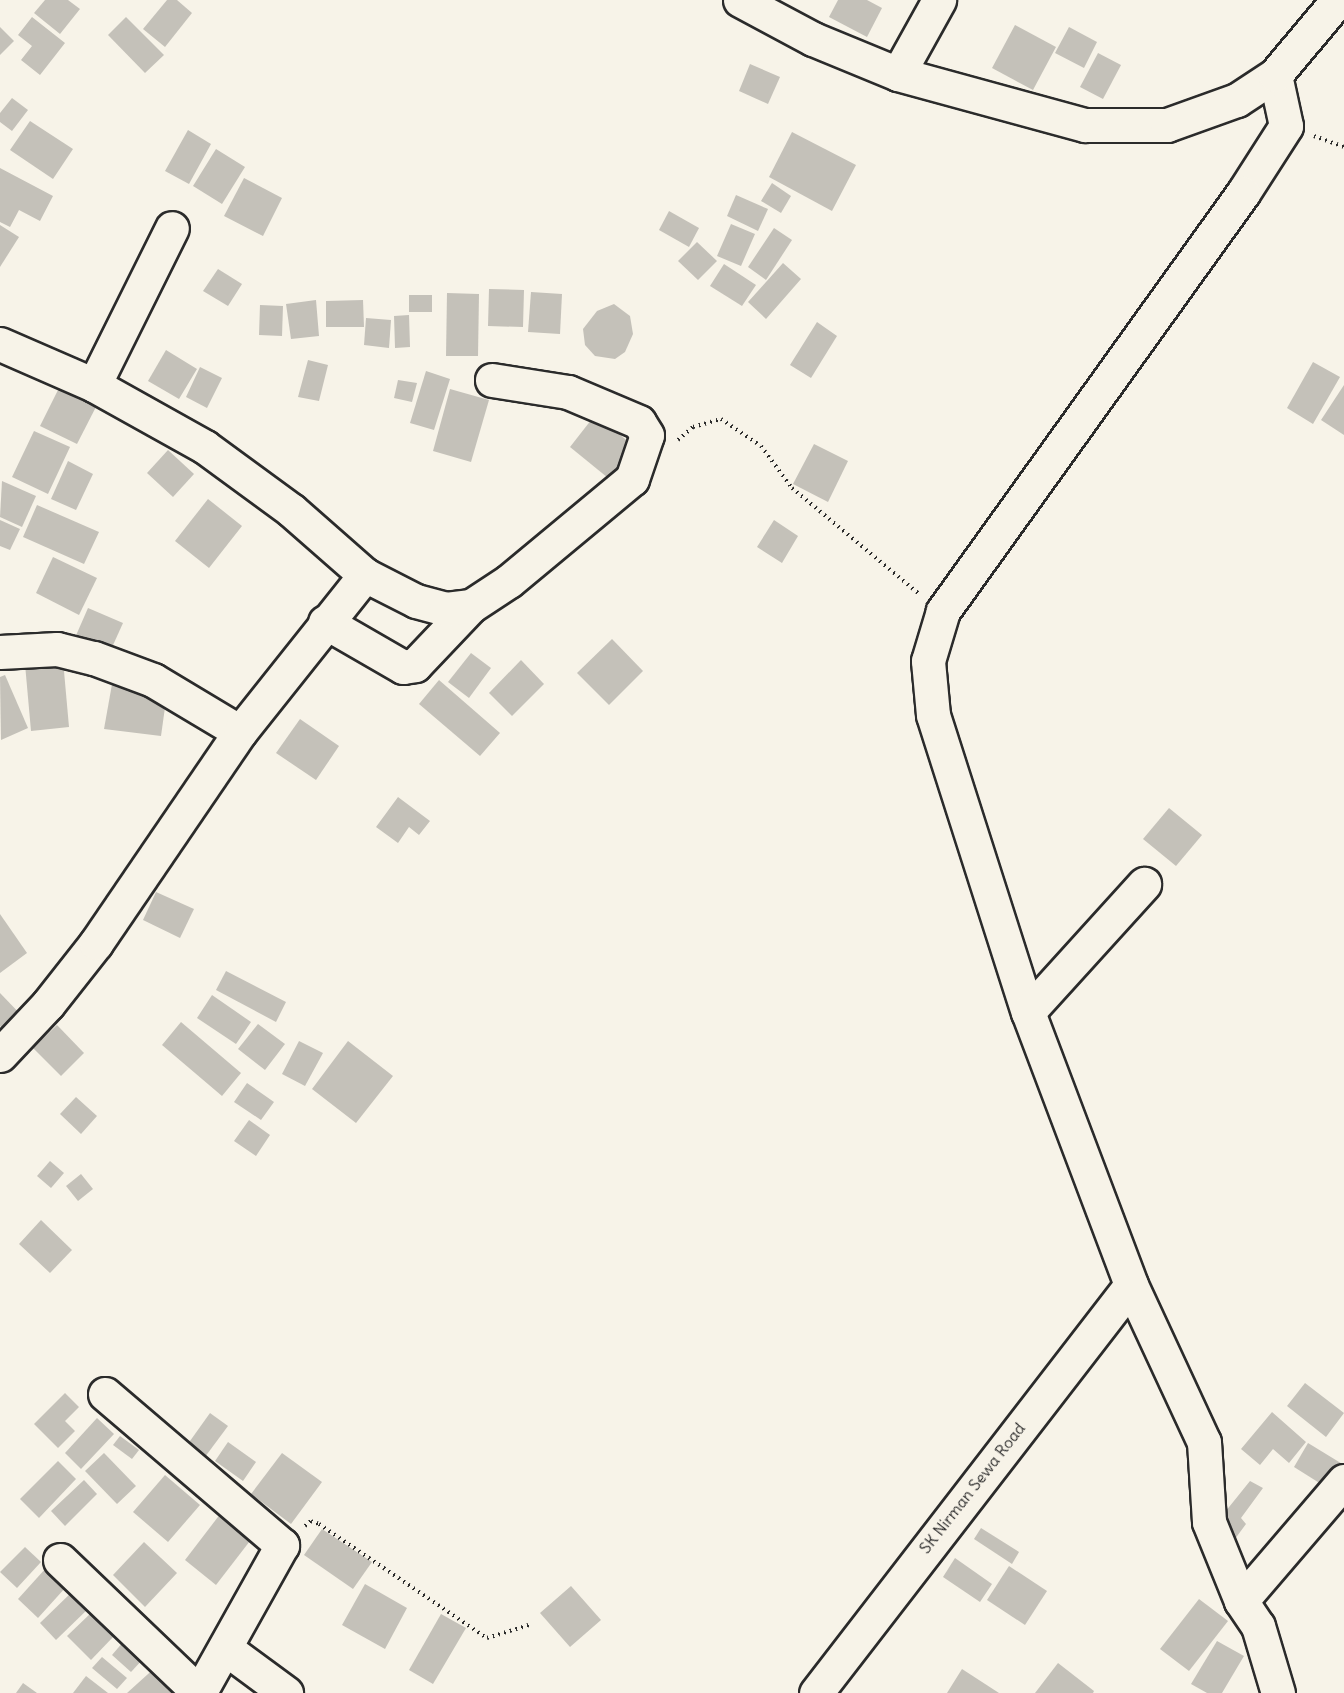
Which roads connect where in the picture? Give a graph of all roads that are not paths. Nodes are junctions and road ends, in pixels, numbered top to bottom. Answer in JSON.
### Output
{"nodes":[{"id":1,"x":740,"y":0,"type":"edge"},
{"id":2,"x":939,"y":0,"type":"edge"},
{"id":3,"x":1338,"y":0,"type":"edge"},
{"id":4,"x":898,"y":74,"type":"junction"},
{"id":5,"x":1275,"y":75,"type":"junction"},
{"id":6,"x":172,"y":228,"type":"dead end"},
{"id":7,"x":0,"y":344,"type":"edge"},
{"id":8,"x":492,"y":380,"type":"dead end"},
{"id":9,"x":94,"y":385,"type":"junction"},
{"id":10,"x":365,"y":575,"type":"junction"},
{"id":11,"x":471,"y":606,"type":"junction"},
{"id":12,"x":325,"y":622,"type":"junction"},
{"id":13,"x":0,"y":652,"type":"edge"},
{"id":14,"x":240,"y":732,"type":"junction"},
{"id":15,"x":1144,"y":884,"type":"dead end"},
{"id":16,"x":1028,"y":1012,"type":"junction"},
{"id":17,"x":0,"y":1055,"type":"edge"},
{"id":18,"x":1131,"y":1285,"type":"junction"},
{"id":19,"x":105,"y":1394,"type":"dead end"},
{"id":20,"x":1344,"y":1481,"type":"edge"},
{"id":21,"x":60,"y":1560,"type":"dead end"},
{"id":22,"x":1241,"y":1601,"type":"junction"},
{"id":23,"x":225,"y":1648,"type":"junction"},
{"id":24,"x":200,"y":1692,"type":"edge"},
{"id":25,"x":286,"y":1693,"type":"edge"},
{"id":26,"x":816,"y":1693,"type":"edge"},
{"id":27,"x":1278,"y":1693,"type":"edge"}],
"edges":[{"from":1,"to":4,"type":"street"},
{"from":2,"to":4,"type":"street"},
{"from":3,"to":5,"type":"street"},
{"from":4,"to":5,"type":"street"},
{"from":5,"to":16,"type":"street"},
{"from":6,"to":9,"type":"street"},
{"from":7,"to":9,"type":"street"},
{"from":8,"to":11,"type":"street"},
{"from":9,"to":10,"type":"street"},
{"from":10,"to":11,"type":"street"},
{"from":10,"to":12,"type":"street"},
{"from":11,"to":12,"type":"street"},
{"from":12,"to":14,"type":"street"},
{"from":13,"to":14,"type":"street"},
{"from":14,"to":17,"type":"street"},
{"from":15,"to":16,"type":"street"},
{"from":16,"to":18,"type":"street"},
{"from":18,"to":22,"type":"street"},
{"from":18,"to":26,"type":"street","name":"SK Nirman Sewa Road"},
{"from":19,"to":23,"type":"street"},
{"from":20,"to":22,"type":"street"},
{"from":21,"to":24,"type":"street"},
{"from":22,"to":27,"type":"street"},
{"from":23,"to":24,"type":"street"},
{"from":23,"to":25,"type":"street"}]}
